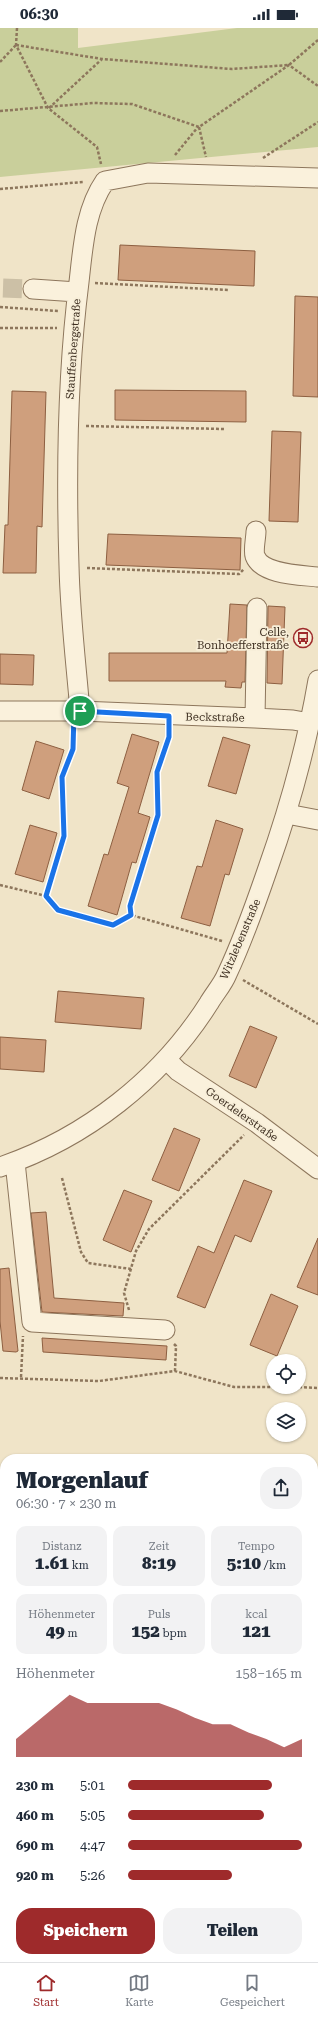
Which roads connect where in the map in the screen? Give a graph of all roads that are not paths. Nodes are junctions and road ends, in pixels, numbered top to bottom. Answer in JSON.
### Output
{"nodes":[{"id":1,"x":318,"y":178,"type":"edge"},
{"id":2,"x":78,"y":287,"type":"junction"},
{"id":3,"x":32,"y":289,"type":"tunnel mouth"},
{"id":4,"x":256,"y":531,"type":"dead end"},
{"id":5,"x":318,"y":577,"type":"edge"},
{"id":6,"x":257,"y":608,"type":"dead end"},
{"id":7,"x":318,"y":680,"type":"edge"},
{"id":8,"x":0,"y":711,"type":"edge"},
{"id":9,"x":77,"y":711,"type":"junction"},
{"id":10,"x":255,"y":718,"type":"junction"},
{"id":11,"x":310,"y":723,"type":"junction"},
{"id":12,"x":287,"y":814,"type":"junction"},
{"id":13,"x":318,"y":820,"type":"edge"},
{"id":14,"x":167,"y":1060,"type":"junction"},
{"id":15,"x":7,"y":1164,"type":"edge"},
{"id":16,"x":318,"y":1169,"type":"edge"},
{"id":17,"x":165,"y":1330,"type":"road end"}],
"edges":[{"from":1,"to":2,"type":"street","name":"Stauffenbergstraße"},
{"from":2,"to":3,"type":"street"},
{"from":2,"to":9,"type":"street","name":"Stauffenbergstraße"},
{"from":4,"to":5,"type":"street"},
{"from":6,"to":10,"type":"street"},
{"from":7,"to":11,"type":"street","name":"Witzlebenstraße"},
{"from":8,"to":9,"type":"street","name":"Beckstraße"},
{"from":9,"to":10,"type":"street","name":"Beckstraße"},
{"from":10,"to":11,"type":"street","name":"Beckstraße"},
{"from":11,"to":12,"type":"street","name":"Witzlebenstraße"},
{"from":12,"to":13,"type":"street"},
{"from":12,"to":14,"type":"street","name":"Witzlebenstraße"},
{"from":14,"to":15,"type":"street","name":"Witzlebenstraße"},
{"from":14,"to":16,"type":"street","name":"Goerdelerstraße"},
{"from":15,"to":17,"type":"street"}]}
